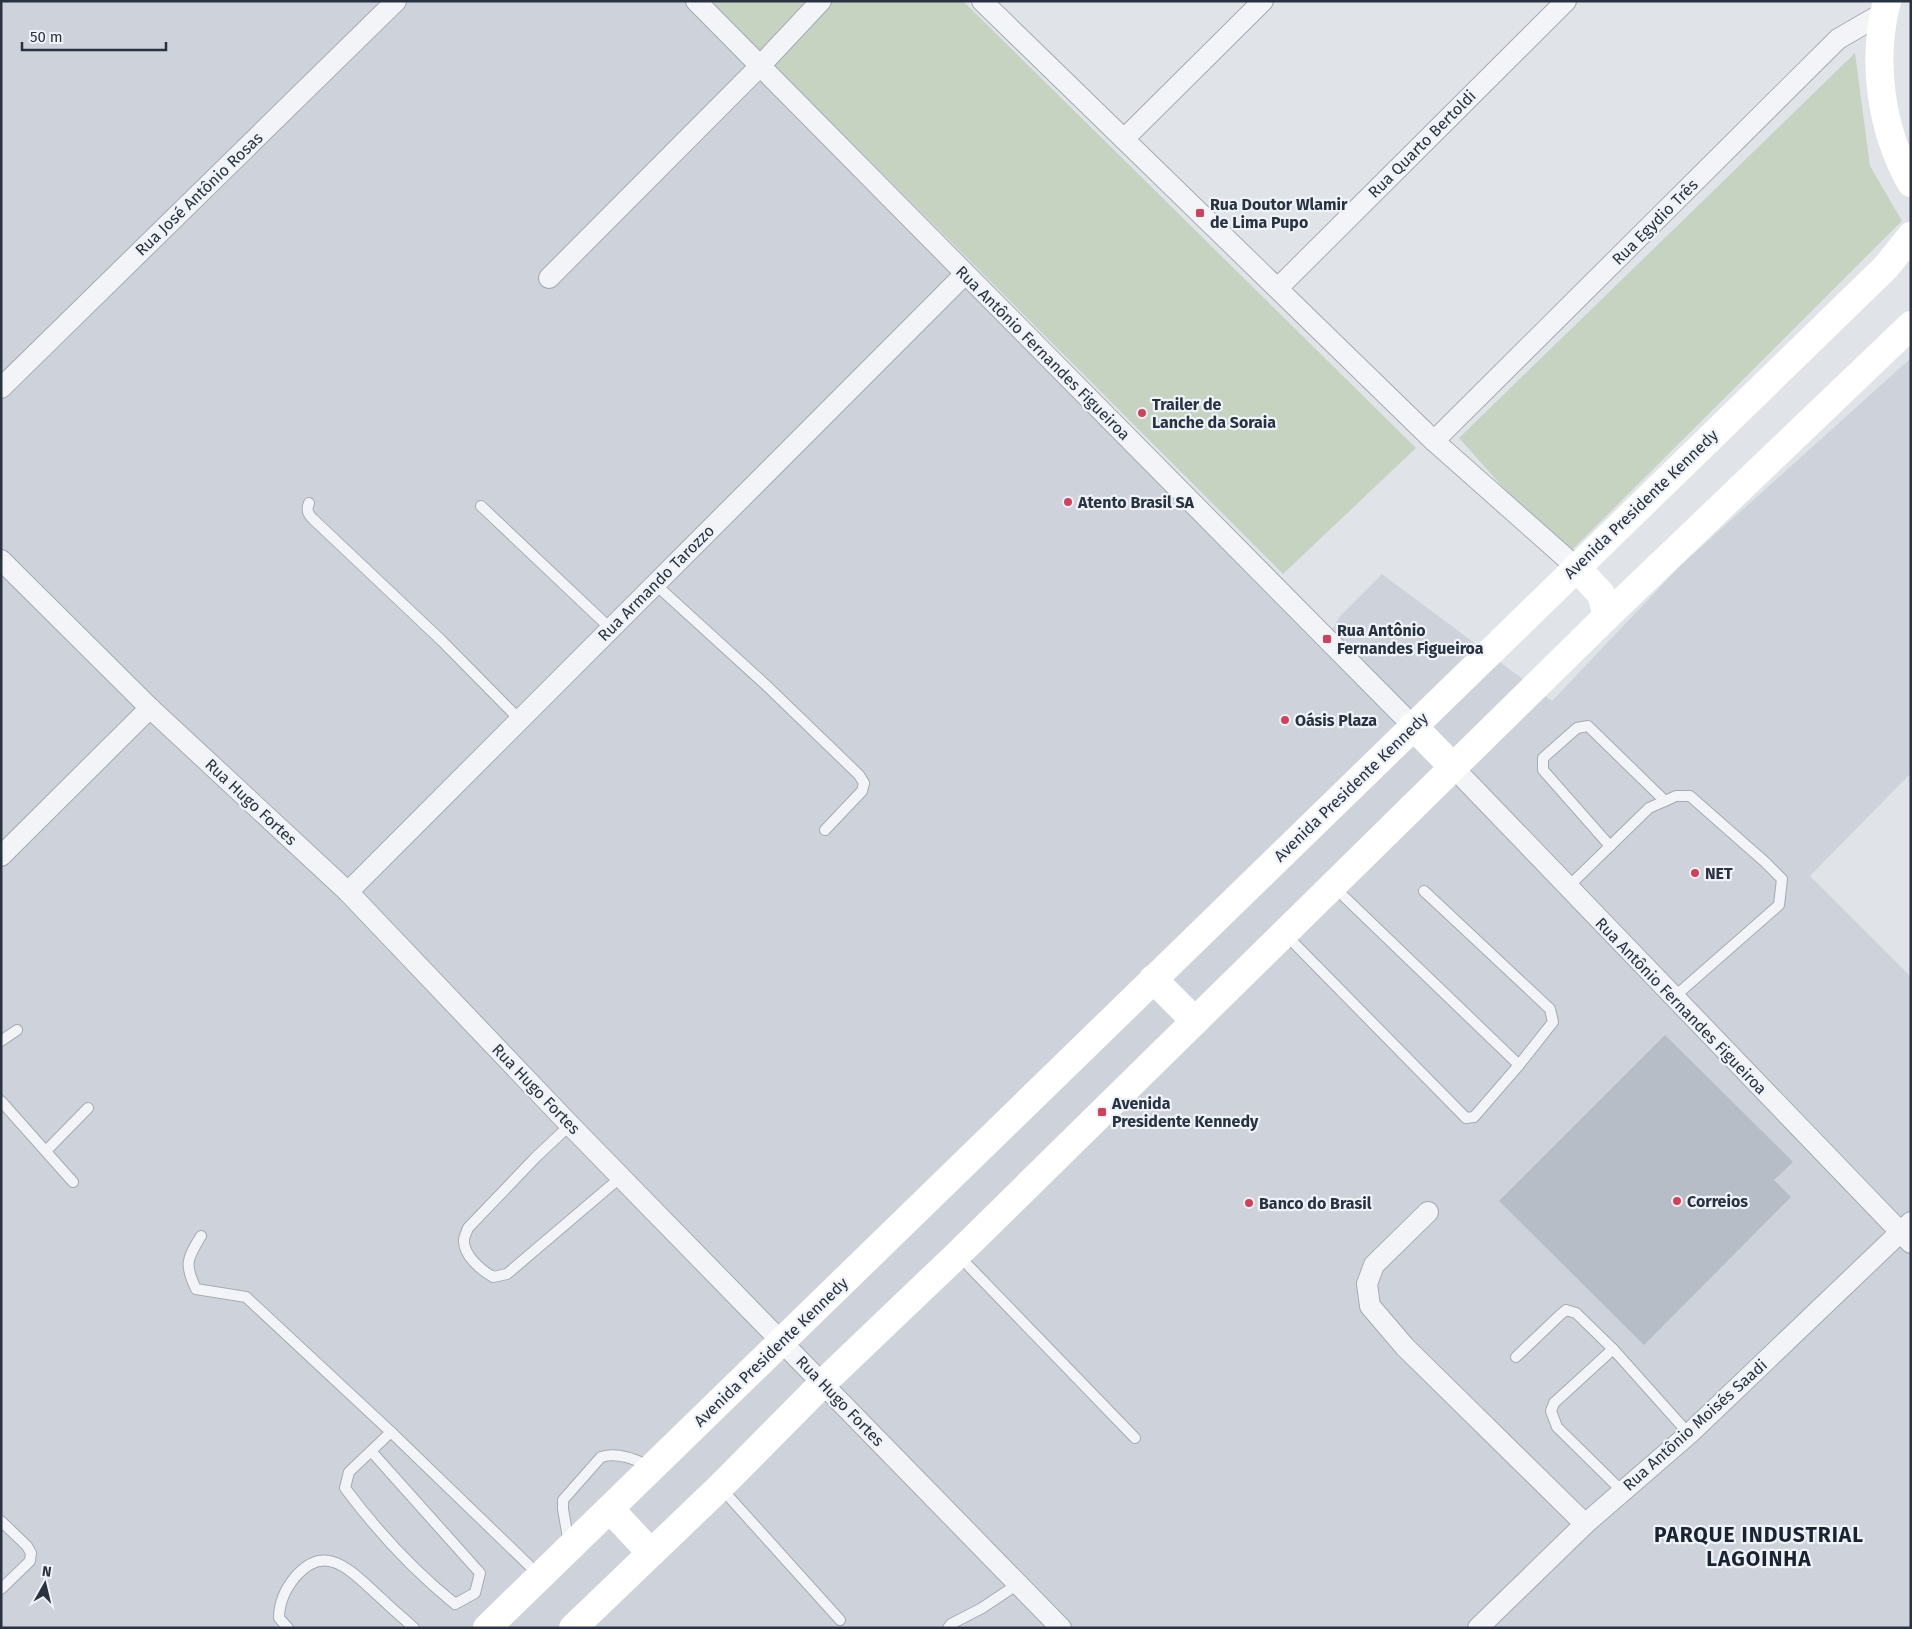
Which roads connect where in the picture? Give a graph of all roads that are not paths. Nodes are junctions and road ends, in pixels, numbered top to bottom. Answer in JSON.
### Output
{"nodes":[{"id":1,"x":396,"y":1,"type":"edge"},
{"id":2,"x":696,"y":1,"type":"edge"},
{"id":3,"x":821,"y":1,"type":"edge"},
{"id":4,"x":982,"y":1,"type":"edge"},
{"id":5,"x":1263,"y":1,"type":"edge"},
{"id":6,"x":1566,"y":1,"type":"edge"},
{"id":7,"x":1885,"y":7,"type":"edge"},
{"id":8,"x":761,"y":65,"type":"junction"},
{"id":9,"x":1124,"y":139,"type":"junction"},
{"id":10,"x":1911,"y":183,"type":"edge"},
{"id":11,"x":1911,"y":236,"type":"edge"},
{"id":12,"x":965,"y":274,"type":"junction"},
{"id":13,"x":549,"y":278,"type":"dead end"},
{"id":14,"x":1278,"y":288,"type":"junction"},
{"id":15,"x":1911,"y":325,"type":"edge"},
{"id":16,"x":1,"y":388,"type":"edge"},
{"id":17,"x":1434,"y":441,"type":"junction"},
{"id":18,"x":309,"y":503,"type":"dead end"},
{"id":19,"x":481,"y":506,"type":"dead end"},
{"id":20,"x":1,"y":560,"type":"edge"},
{"id":21,"x":1576,"y":567,"type":"junction"},
{"id":22,"x":655,"y":584,"type":"junction"},
{"id":23,"x":1607,"y":616,"type":"junction"},
{"id":24,"x":611,"y":629,"type":"junction"},
{"id":25,"x":150,"y":708,"type":"junction"},
{"id":26,"x":520,"y":720,"type":"junction"},
{"id":27,"x":1413,"y":726,"type":"junction"},
{"id":28,"x":1453,"y":767,"type":"junction"},
{"id":29,"x":1665,"y":801,"type":"junction"},
{"id":30,"x":825,"y":830,"type":"dead end"},
{"id":31,"x":1610,"y":846,"type":"junction"},
{"id":32,"x":1,"y":856,"type":"edge"},
{"id":33,"x":1332,"y":886,"type":"junction"},
{"id":34,"x":1568,"y":887,"type":"junction"},
{"id":35,"x":1424,"y":891,"type":"dead end"},
{"id":36,"x":348,"y":892,"type":"junction"},
{"id":37,"x":1284,"y":933,"type":"junction"},
{"id":38,"x":1153,"y":979,"type":"junction"},
{"id":39,"x":1673,"y":998,"type":"junction"},
{"id":40,"x":1195,"y":1021,"type":"junction"},
{"id":41,"x":16,"y":1030,"type":"dead end"},
{"id":42,"x":1,"y":1042,"type":"edge"},
{"id":43,"x":1519,"y":1065,"type":"junction"},
{"id":44,"x":1,"y":1101,"type":"edge"},
{"id":45,"x":88,"y":1108,"type":"dead end"},
{"id":46,"x":570,"y":1125,"type":"junction"},
{"id":47,"x":46,"y":1151,"type":"junction"},
{"id":48,"x":621,"y":1177,"type":"junction"},
{"id":49,"x":73,"y":1182,"type":"dead end"},
{"id":50,"x":1428,"y":1212,"type":"dead end"},
{"id":51,"x":1907,"y":1233,"type":"edge"},
{"id":52,"x":201,"y":1236,"type":"dead end"},
{"id":53,"x":957,"y":1255,"type":"junction"},
{"id":54,"x":782,"y":1342,"type":"junction"},
{"id":55,"x":1613,"y":1349,"type":"junction"},
{"id":56,"x":1516,"y":1357,"type":"dead end"},
{"id":57,"x":823,"y":1383,"type":"junction"},
{"id":58,"x":391,"y":1432,"type":"junction"},
{"id":59,"x":1689,"y":1434,"type":"junction"},
{"id":60,"x":1135,"y":1438,"type":"dead end"},
{"id":61,"x":371,"y":1451,"type":"junction"},
{"id":62,"x":653,"y":1467,"type":"junction"},
{"id":63,"x":720,"y":1487,"type":"junction"},
{"id":64,"x":1622,"y":1491,"type":"junction"},
{"id":65,"x":610,"y":1509,"type":"junction"},
{"id":66,"x":1,"y":1521,"type":"edge"},
{"id":67,"x":1585,"y":1524,"type":"junction"},
{"id":68,"x":569,"y":1548,"type":"junction"},
{"id":69,"x":651,"y":1553,"type":"junction"},
{"id":70,"x":540,"y":1576,"type":"junction"},
{"id":71,"x":1018,"y":1584,"type":"junction"},
{"id":72,"x":1,"y":1588,"type":"edge"},
{"id":73,"x":840,"y":1620,"type":"dead end"},
{"id":74,"x":288,"y":1628,"type":"edge"},
{"id":75,"x":414,"y":1628,"type":"edge"},
{"id":76,"x":487,"y":1628,"type":"edge"},
{"id":77,"x":573,"y":1628,"type":"edge"},
{"id":78,"x":948,"y":1628,"type":"edge"},
{"id":79,"x":1061,"y":1628,"type":"edge"},
{"id":80,"x":1478,"y":1628,"type":"edge"}],
"edges":[{"from":1,"to":16,"type":"street","name":"Rua José Antônio Rosas"},
{"from":2,"to":8,"type":"street","name":"Rua Antônio Fernandes Figueiroa"},
{"from":3,"to":8,"type":"street"},
{"from":4,"to":9,"type":"street"},
{"from":5,"to":9,"type":"street"},
{"from":6,"to":14,"type":"street","name":"Rua Quarto Bertoldi"},
{"from":7,"to":10,"type":"main road"},
{"from":7,"to":17,"type":"street","name":"Rua Egydio Três"},
{"from":8,"to":12,"type":"street","name":"Rua Antônio Fernandes Figueiroa"},
{"from":8,"to":13,"type":"street"},
{"from":9,"to":14,"type":"street"},
{"from":11,"to":21,"type":"main road","name":"Avenida Presidente Kennedy"},
{"from":12,"to":22,"type":"street","name":"Rua Armando Tarozzo"},
{"from":12,"to":27,"type":"street","name":"Rua Antônio Fernandes Figueiroa"},
{"from":14,"to":17,"type":"street"},
{"from":15,"to":23,"type":"main road"},
{"from":17,"to":21,"type":"street"},
{"from":18,"to":26,"type":"lane"},
{"from":19,"to":24,"type":"lane"},
{"from":20,"to":25,"type":"street","name":"Rua Hugo Fortes"},
{"from":21,"to":23,"type":"main road"},
{"from":21,"to":27,"type":"main road","name":"Avenida Presidente Kennedy"},
{"from":22,"to":24,"type":"street","name":"Rua Armando Tarozzo"},
{"from":22,"to":30,"type":"lane"},
{"from":23,"to":28,"type":"main road"},
{"from":24,"to":26,"type":"street","name":"Rua Armando Tarozzo"},
{"from":25,"to":32,"type":"street"},
{"from":25,"to":36,"type":"street","name":"Rua Hugo Fortes"},
{"from":26,"to":36,"type":"street","name":"Rua Armando Tarozzo"},
{"from":27,"to":28,"type":"main road"},
{"from":27,"to":38,"type":"main road","name":"Avenida Presidente Kennedy"},
{"from":28,"to":33,"type":"main road"},
{"from":28,"to":34,"type":"street","name":"Rua Antônio Fernandes Figueiroa"},
{"from":29,"to":31,"type":"lane"},
{"from":29,"to":31,"type":"lane"},
{"from":29,"to":39,"type":"lane"},
{"from":31,"to":34,"type":"lane"},
{"from":33,"to":37,"type":"main road"},
{"from":33,"to":43,"type":"lane"},
{"from":34,"to":39,"type":"street","name":"Rua Antônio Fernandes Figueiroa"},
{"from":35,"to":43,"type":"lane"},
{"from":36,"to":46,"type":"street","name":"Rua Hugo Fortes"},
{"from":37,"to":40,"type":"main road"},
{"from":37,"to":43,"type":"lane"},
{"from":38,"to":40,"type":"main road"},
{"from":38,"to":54,"type":"main road","name":"Avenida Presidente Kennedy"},
{"from":39,"to":51,"type":"street","name":"Rua Antônio Fernandes Figueiroa"},
{"from":40,"to":53,"type":"main road"},
{"from":41,"to":42,"type":"lane"},
{"from":44,"to":47,"type":"lane"},
{"from":45,"to":47,"type":"lane"},
{"from":46,"to":48,"type":"street","name":"Rua Hugo Fortes"},
{"from":46,"to":48,"type":"lane"},
{"from":47,"to":49,"type":"lane"},
{"from":48,"to":54,"type":"street","name":"Rua Hugo Fortes"},
{"from":50,"to":67,"type":"street"},
{"from":51,"to":59,"type":"street","name":"Rua Antônio Moisés Saadi"},
{"from":52,"to":58,"type":"lane"},
{"from":53,"to":57,"type":"main road"},
{"from":53,"to":60,"type":"lane"},
{"from":54,"to":57,"type":"street","name":"Rua Hugo Fortes"},
{"from":54,"to":62,"type":"main road","name":"Avenida Presidente Kennedy"},
{"from":55,"to":56,"type":"lane"},
{"from":55,"to":59,"type":"lane"},
{"from":55,"to":64,"type":"lane"},
{"from":57,"to":63,"type":"main road"},
{"from":57,"to":71,"type":"street","name":"Rua Hugo Fortes"},
{"from":58,"to":61,"type":"lane"},
{"from":58,"to":70,"type":"lane"},
{"from":59,"to":64,"type":"street","name":"Rua Antônio Moisés Saadi"},
{"from":61,"to":61,"type":"lane"},
{"from":62,"to":65,"type":"main road","name":"Avenida Presidente Kennedy"},
{"from":62,"to":68,"type":"lane"},
{"from":63,"to":69,"type":"main road"},
{"from":63,"to":73,"type":"lane"},
{"from":64,"to":67,"type":"street","name":"Rua Antônio Moisés Saadi"},
{"from":65,"to":68,"type":"main road","name":"Avenida Presidente Kennedy"},
{"from":65,"to":69,"type":"main road"},
{"from":66,"to":72,"type":"lane"},
{"from":67,"to":80,"type":"street","name":"Rua Antônio Moisés Saadi"},
{"from":68,"to":70,"type":"main road","name":"Avenida Presidente Kennedy"},
{"from":69,"to":77,"type":"main road"},
{"from":70,"to":76,"type":"main road","name":"Avenida Presidente Kennedy"},
{"from":71,"to":78,"type":"lane"},
{"from":71,"to":79,"type":"street","name":"Rua Hugo Fortes"},
{"from":74,"to":75,"type":"lane"}]}
